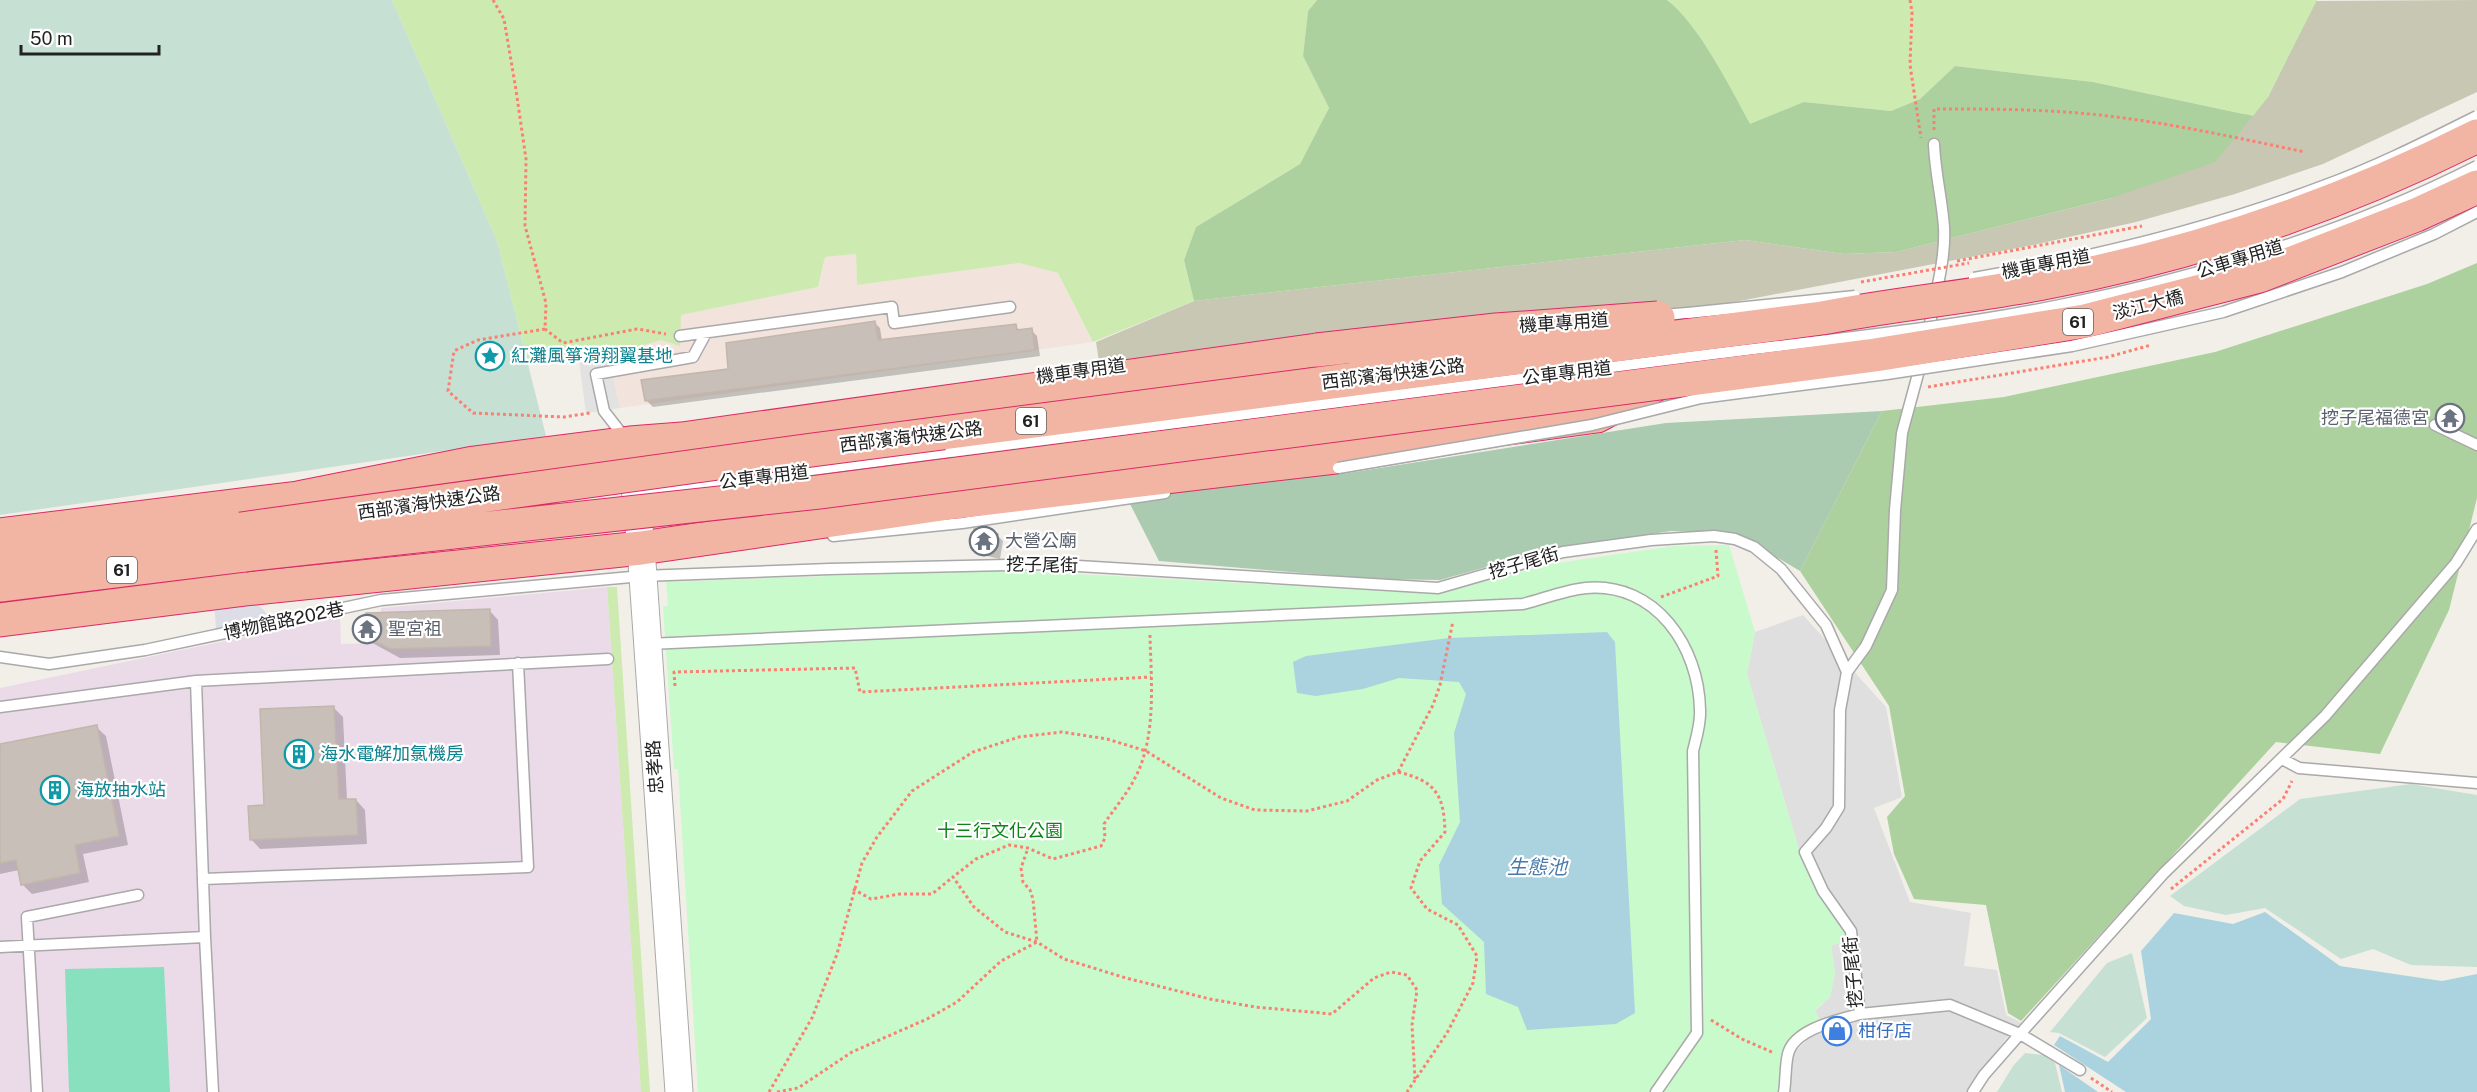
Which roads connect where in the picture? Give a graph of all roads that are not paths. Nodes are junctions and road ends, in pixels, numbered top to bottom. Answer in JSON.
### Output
{"nodes":[{"id":1,"x":2477,"y":116,"type":"edge"},
{"id":2,"x":2477,"y":136,"type":"edge"},
{"id":3,"x":1934,"y":144,"type":"road end"},
{"id":4,"x":2477,"y":165,"type":"edge"},
{"id":5,"x":2477,"y":187,"type":"edge"},
{"id":6,"x":2477,"y":212,"type":"edge"},
{"id":7,"x":1968,"y":279,"type":"dead end"},
{"id":8,"x":1945,"y":283,"type":"dead end"},
{"id":9,"x":1922,"y":287,"type":"dead end"},
{"id":10,"x":1865,"y":295,"type":"dead end"},
{"id":11,"x":1010,"y":307,"type":"dead end"},
{"id":12,"x":1822,"y":318,"type":"junction"},
{"id":13,"x":706,"y":333,"type":"junction"},
{"id":14,"x":680,"y":336,"type":"road end"},
{"id":15,"x":1169,"y":359,"type":"dead end"},
{"id":16,"x":1006,"y":382,"type":"dead end"},
{"id":17,"x":1659,"y":383,"type":"junction"},
{"id":18,"x":938,"y":397,"type":"junction"},
{"id":19,"x":2435,"y":425,"type":"dead end"},
{"id":20,"x":630,"y":443,"type":"junction"},
{"id":21,"x":2477,"y":445,"type":"edge"},
{"id":22,"x":1326,"y":470,"type":"dead end"},
{"id":23,"x":1173,"y":492,"type":"dead end"},
{"id":24,"x":636,"y":493,"type":"junction"},
{"id":25,"x":958,"y":513,"type":"junction"},
{"id":26,"x":2477,"y":529,"type":"edge"},
{"id":27,"x":0,"y":535,"type":"edge"},
{"id":28,"x":818,"y":537,"type":"dead end"},
{"id":29,"x":735,"y":546,"type":"dead end"},
{"id":30,"x":0,"y":560,"type":"edge"},
{"id":31,"x":642,"y":562,"type":"junction"},
{"id":32,"x":0,"y":585,"type":"edge"},
{"id":33,"x":0,"y":620,"type":"edge"},
{"id":34,"x":646,"y":644,"type":"junction"},
{"id":35,"x":0,"y":657,"type":"edge"},
{"id":36,"x":608,"y":659,"type":"dead end"},
{"id":37,"x":519,"y":663,"type":"junction"},
{"id":38,"x":1847,"y":672,"type":"junction"},
{"id":39,"x":196,"y":681,"type":"junction"},
{"id":40,"x":0,"y":707,"type":"edge"},
{"id":41,"x":2283,"y":759,"type":"junction"},
{"id":42,"x":2477,"y":783,"type":"edge"},
{"id":43,"x":203,"y":879,"type":"junction"},
{"id":44,"x":138,"y":895,"type":"dead end"},
{"id":45,"x":205,"y":937,"type":"junction"},
{"id":46,"x":28,"y":945,"type":"junction"},
{"id":47,"x":0,"y":946,"type":"edge"},
{"id":48,"x":1860,"y":1014,"type":"junction"},
{"id":49,"x":2020,"y":1034,"type":"junction"},
{"id":50,"x":2080,"y":1070,"type":"road end"},
{"id":51,"x":37,"y":1092,"type":"edge"},
{"id":52,"x":213,"y":1092,"type":"edge"},
{"id":53,"x":679,"y":1092,"type":"edge"},
{"id":54,"x":1656,"y":1092,"type":"edge"},
{"id":55,"x":1784,"y":1092,"type":"edge"},
{"id":56,"x":1973,"y":1092,"type":"edge"}],
"edges":[{"from":1,"to":7,"type":"lane","name":"機車專用道","bridge":true},
{"from":2,"to":12,"type":"highway","number":"61","bridge":true},
{"from":3,"to":38,"type":"lane"},
{"from":4,"to":24,"type":"lane","name":"公車專用道","bridge":true},
{"from":5,"to":17,"type":"highway","name":"淡江大橋","number":"61","bridge":true},
{"from":6,"to":22,"type":"lane","bridge":true},
{"from":8,"to":9,"type":"lane"},
{"from":10,"to":15,"type":"lane","name":"機車專用道","bridge":true},
{"from":11,"to":13,"type":"lane"},
{"from":12,"to":18,"type":"highway","bridge":true},
{"from":12,"to":30,"type":"highway","name":"西部濱海快速公路","number":"61","bridge":true},
{"from":13,"to":14,"type":"lane"},
{"from":13,"to":20,"type":"lane"},
{"from":16,"to":18,"type":"lane"},
{"from":17,"to":25,"type":"highway"},
{"from":17,"to":32,"type":"highway","name":"西部濱海快速公路","number":"61","bridge":true},
{"from":18,"to":20,"type":"highway"},
{"from":19,"to":21,"type":"lane"},
{"from":20,"to":24,"type":"street","name":"忠孝路"},
{"from":20,"to":27,"type":"highway"},
{"from":23,"to":25,"type":"lane"},
{"from":24,"to":31,"type":"street","name":"忠孝路"},
{"from":25,"to":28,"type":"lane"},
{"from":25,"to":31,"type":"highway"},
{"from":26,"to":41,"type":"lane"},
{"from":29,"to":31,"type":"lane"},
{"from":31,"to":33,"type":"highway"},
{"from":31,"to":34,"type":"street","name":"忠孝路"},
{"from":31,"to":35,"type":"lane","name":"博物館路202巷"},
{"from":31,"to":38,"type":"lane","name":"挖子尾街"},
{"from":34,"to":53,"type":"street","name":"忠孝路"},
{"from":34,"to":54,"type":"lane"},
{"from":36,"to":37,"type":"lane"},
{"from":37,"to":39,"type":"lane"},
{"from":37,"to":43,"type":"lane"},
{"from":38,"to":48,"type":"lane","name":"挖子尾街"},
{"from":39,"to":40,"type":"lane"},
{"from":39,"to":43,"type":"lane"},
{"from":41,"to":42,"type":"lane"},
{"from":41,"to":49,"type":"lane"},
{"from":43,"to":45,"type":"lane"},
{"from":44,"to":46,"type":"lane"},
{"from":45,"to":46,"type":"lane"},
{"from":45,"to":52,"type":"lane"},
{"from":46,"to":47,"type":"lane"},
{"from":46,"to":51,"type":"lane"},
{"from":48,"to":49,"type":"lane"},
{"from":48,"to":55,"type":"lane","name":"挖子尾街"},
{"from":49,"to":50,"type":"lane"},
{"from":49,"to":56,"type":"lane"}]}
